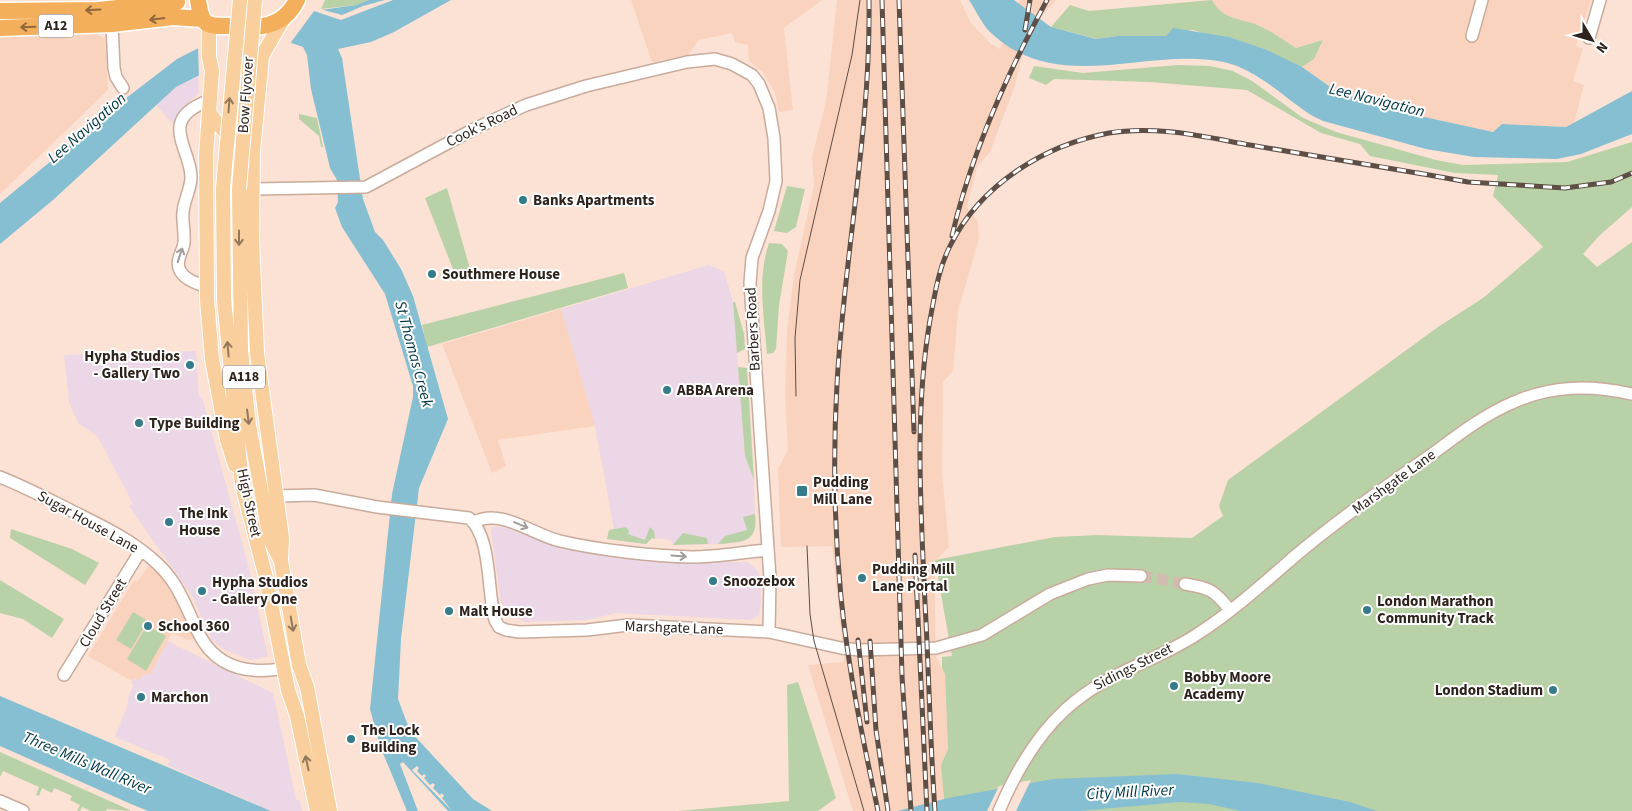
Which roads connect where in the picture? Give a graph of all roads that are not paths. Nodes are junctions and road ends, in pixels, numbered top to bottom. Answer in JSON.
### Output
{"nodes":[{"id":1,"x":198,"y":0,"type":"edge"},
{"id":2,"x":240,"y":0,"type":"edge"},
{"id":3,"x":255,"y":0,"type":"edge"},
{"id":4,"x":1482,"y":0,"type":"edge"},
{"id":5,"x":1600,"y":0,"type":"edge"},
{"id":6,"x":298,"y":1,"type":"edge"},
{"id":7,"x":177,"y":2,"type":"dead end"},
{"id":8,"x":0,"y":11,"type":"edge"},
{"id":9,"x":285,"y":16,"type":"junction"},
{"id":10,"x":112,"y":24,"type":"junction"},
{"id":11,"x":211,"y":26,"type":"junction"},
{"id":12,"x":0,"y":28,"type":"edge"},
{"id":13,"x":1472,"y":36,"type":"dead end"},
{"id":14,"x":1589,"y":38,"type":"dead end"},
{"id":15,"x":715,"y":59,"type":"joint"},
{"id":16,"x":122,"y":88,"type":"dead end"},
{"id":17,"x":210,"y":107,"type":"junction"},
{"id":18,"x":253,"y":151,"type":"junction"},
{"id":19,"x":223,"y":188,"type":"joint"},
{"id":20,"x":245,"y":189,"type":"junction"},
{"id":21,"x":206,"y":287,"type":"junction"},
{"id":22,"x":1632,"y":394,"type":"edge"},
{"id":23,"x":0,"y":477,"type":"edge"},
{"id":24,"x":242,"y":485,"type":"junction"},
{"id":25,"x":276,"y":496,"type":"junction"},
{"id":26,"x":474,"y":522,"type":"junction"},
{"id":27,"x":141,"y":550,"type":"junction"},
{"id":28,"x":768,"y":550,"type":"junction"},
{"id":29,"x":281,"y":561,"type":"junction"},
{"id":30,"x":1141,"y":576,"type":"tunnel mouth"},
{"id":31,"x":1185,"y":584,"type":"tunnel mouth"},
{"id":32,"x":1230,"y":610,"type":"junction"},
{"id":33,"x":769,"y":632,"type":"junction"},
{"id":34,"x":292,"y":667,"type":"junction"},
{"id":35,"x":64,"y":675,"type":"dead end"},
{"id":36,"x":0,"y":801,"type":"edge"},
{"id":37,"x":23,"y":811,"type":"edge"},
{"id":38,"x":317,"y":811,"type":"edge"},
{"id":39,"x":330,"y":811,"type":"edge"},
{"id":40,"x":999,"y":811,"type":"edge"}],
"edges":[{"from":1,"to":11,"type":"highway"},
{"from":19,"to":2,"type":"main road","name":"Bow Flyover","number":"A118","one_way":true,"bridge":true},
{"from":3,"to":20,"type":"main road","name":"Bow Flyover","number":"A118","bridge":true},
{"from":4,"to":13,"type":"street"},
{"from":5,"to":14,"type":"street"},
{"from":6,"to":9,"type":"highway","number":"A12"},
{"from":7,"to":8,"type":"highway","number":"A12","one_way":true},
{"from":9,"to":11,"type":"highway","number":"A12","bridge":true},
{"from":9,"to":18,"type":"main road","name":"High Street","number":"A118"},
{"from":11,"to":10,"type":"highway","number":"A12","one_way":true},
{"from":10,"to":12,"type":"highway","number":"A12","one_way":true},
{"from":10,"to":16,"type":"street"},
{"from":11,"to":17,"type":"main road","number":"A118"},
{"from":15,"to":20,"type":"street","name":"Cook's Road"},
{"from":15,"to":28,"type":"street","name":"Barbers Road"},
{"from":17,"to":18,"type":"main road"},
{"from":17,"to":21,"type":"main road","number":"A118"},
{"from":21,"to":17,"type":"street","one_way":true},
{"from":18,"to":20,"type":"main road","name":"High Street","number":"A118"},
{"from":24,"to":19,"type":"main road","name":"High Street","number":"A118","one_way":true},
{"from":20,"to":25,"type":"main road","name":"High Street","number":"A118"},
{"from":20,"to":29,"type":"main road","name":"High Street","number":"A118","one_way":true},
{"from":21,"to":24,"type":"main road","number":"A118"},
{"from":22,"to":32,"type":"street","name":"Marshgate Lane"},
{"from":23,"to":27,"type":"street","name":"Sugar House Lane"},
{"from":24,"to":34,"type":"main road","name":"High Street","number":"A118"},
{"from":25,"to":26,"type":"street"},
{"from":25,"to":29,"type":"main road","number":"A118"},
{"from":26,"to":28,"type":"street","one_way":true},
{"from":26,"to":33,"type":"street","name":"Marshgate Lane"},
{"from":27,"to":34,"type":"street","name":"Sugar House Lane"},
{"from":27,"to":35,"type":"street","name":"Cloud Street"},
{"from":28,"to":33,"type":"street","name":"Barbers Road"},
{"from":29,"to":34,"type":"main road","name":"High Street","number":"A118","one_way":true},
{"from":30,"to":33,"type":"street","name":"Marshgate Lane"},
{"from":31,"to":32,"type":"street"},
{"from":32,"to":40,"type":"street","name":"Sidings Street"},
{"from":38,"to":34,"type":"main road","name":"High Street","number":"A118","one_way":true},
{"from":34,"to":39,"type":"main road","name":"High Street","number":"A118"},
{"from":36,"to":37,"type":"street"}]}
